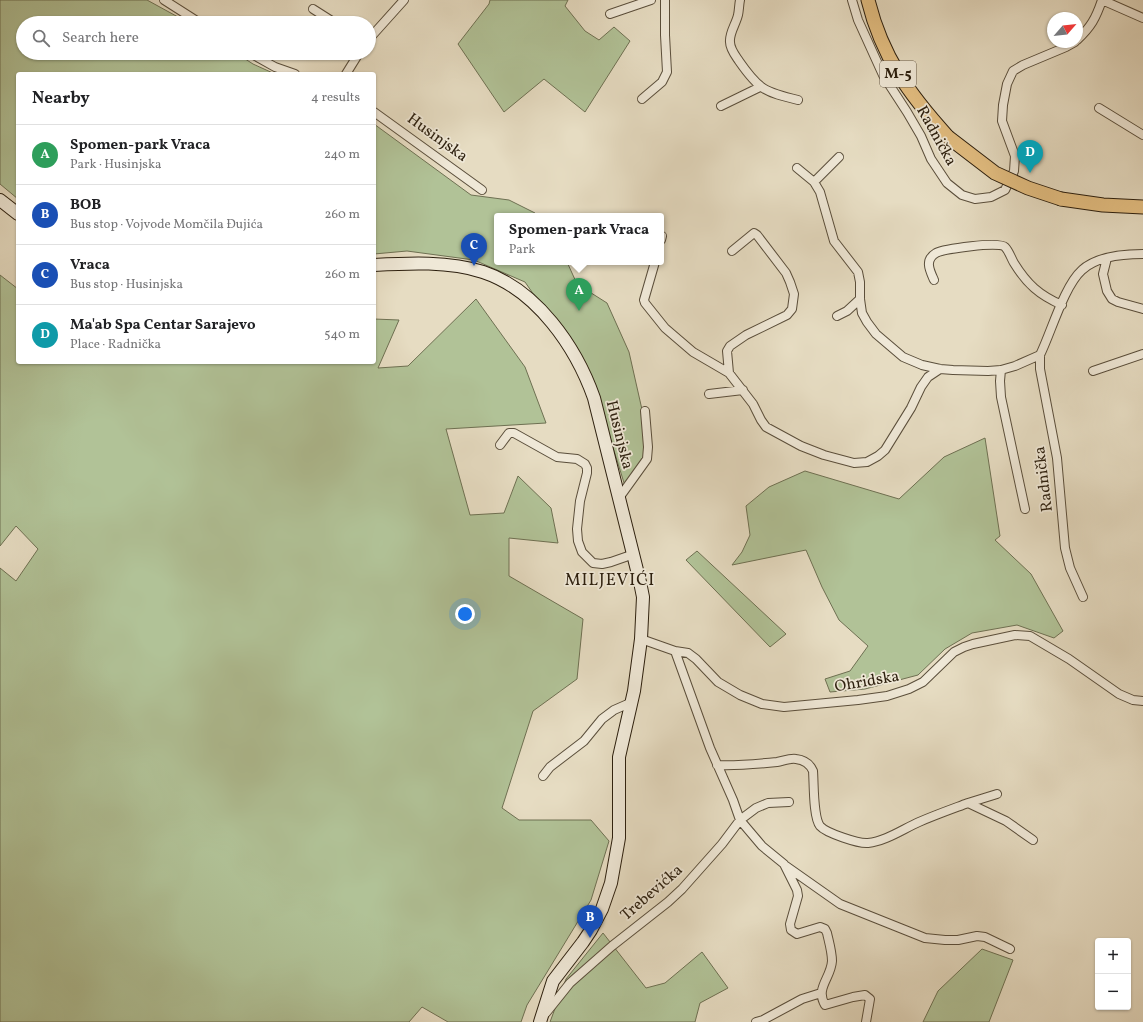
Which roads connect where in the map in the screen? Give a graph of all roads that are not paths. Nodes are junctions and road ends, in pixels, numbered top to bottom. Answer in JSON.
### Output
{"nodes":[{"id":1,"x":164,"y":0,"type":"edge"},
{"id":2,"x":404,"y":0,"type":"edge"},
{"id":3,"x":651,"y":0,"type":"edge"},
{"id":4,"x":665,"y":0,"type":"edge"},
{"id":5,"x":740,"y":0,"type":"edge"},
{"id":6,"x":852,"y":0,"type":"edge"},
{"id":7,"x":868,"y":0,"type":"edge"},
{"id":8,"x":1102,"y":0,"type":"edge"},
{"id":9,"x":313,"y":9,"type":"dead end"},
{"id":10,"x":610,"y":14,"type":"dead end"},
{"id":11,"x":189,"y":16,"type":"edge"},
{"id":12,"x":324,"y":16,"type":"edge"},
{"id":13,"x":1143,"y":18,"type":"edge"},
{"id":14,"x":376,"y":31,"type":"edge"},
{"id":15,"x":1083,"y":34,"type":"edge"},
{"id":16,"x":1064,"y":48,"type":"edge"},
{"id":17,"x":262,"y":60,"type":"edge"},
{"id":18,"x":355,"y":60,"type":"edge"},
{"id":19,"x":289,"y":72,"type":"edge"},
{"id":20,"x":347,"y":72,"type":"edge"},
{"id":21,"x":760,"y":87,"type":"junction"},
{"id":22,"x":642,"y":99,"type":"dead end"},
{"id":23,"x":798,"y":100,"type":"dead end"},
{"id":24,"x":721,"y":106,"type":"dead end"},
{"id":25,"x":1099,"y":108,"type":"dead end"},
{"id":26,"x":376,"y":113,"type":"edge"},
{"id":27,"x":1143,"y":135,"type":"edge"},
{"id":28,"x":839,"y":158,"type":"dead end"},
{"id":29,"x":796,"y":168,"type":"dead end"},
{"id":30,"x":814,"y":182,"type":"junction"},
{"id":31,"x":482,"y":190,"type":"dead end"},
{"id":32,"x":0,"y":200,"type":"edge"},
{"id":33,"x":1143,"y":207,"type":"edge"},
{"id":34,"x":16,"y":212,"type":"edge"},
{"id":35,"x":732,"y":251,"type":"dead end"},
{"id":36,"x":1143,"y":254,"type":"edge"},
{"id":37,"x":1107,"y":258,"type":"junction"},
{"id":38,"x":376,"y":265,"type":"edge"},
{"id":39,"x":654,"y":265,"type":"edge"},
{"id":40,"x":934,"y":280,"type":"dead end"},
{"id":41,"x":860,"y":299,"type":"junction"},
{"id":42,"x":1062,"y":305,"type":"junction"},
{"id":43,"x":1143,"y":309,"type":"edge"},
{"id":44,"x":837,"y":316,"type":"dead end"},
{"id":45,"x":1143,"y":354,"type":"edge"},
{"id":46,"x":1040,"y":355,"type":"junction"},
{"id":47,"x":940,"y":369,"type":"junction"},
{"id":48,"x":1001,"y":370,"type":"junction"},
{"id":49,"x":1093,"y":371,"type":"dead end"},
{"id":50,"x":729,"y":373,"type":"junction"},
{"id":51,"x":743,"y":390,"type":"junction"},
{"id":52,"x":709,"y":394,"type":"dead end"},
{"id":53,"x":645,"y":411,"type":"dead end"},
{"id":54,"x":500,"y":445,"type":"dead end"},
{"id":55,"x":619,"y":498,"type":"junction"},
{"id":56,"x":1025,"y":509,"type":"dead end"},
{"id":57,"x":634,"y":554,"type":"junction"},
{"id":58,"x":1083,"y":597,"type":"dead end"},
{"id":59,"x":641,"y":639,"type":"junction"},
{"id":60,"x":675,"y":650,"type":"junction"},
{"id":61,"x":1143,"y":701,"type":"edge"},
{"id":62,"x":630,"y":703,"type":"junction"},
{"id":63,"x":717,"y":765,"type":"junction"},
{"id":64,"x":543,"y":776,"type":"dead end"},
{"id":65,"x":997,"y":794,"type":"dead end"},
{"id":66,"x":789,"y":802,"type":"dead end"},
{"id":67,"x":968,"y":803,"type":"junction"},
{"id":68,"x":740,"y":820,"type":"junction"},
{"id":69,"x":1033,"y":840,"type":"dead end"},
{"id":70,"x":784,"y":864,"type":"junction"},
{"id":71,"x":1010,"y":949,"type":"dead end"},
{"id":72,"x":821,"y":993,"type":"junction"},
{"id":73,"x":540,"y":1022,"type":"edge"},
{"id":74,"x":756,"y":1022,"type":"edge"},
{"id":75,"x":866,"y":1022,"type":"edge"}],
"edges":[{"from":1,"to":11,"type":"street"},
{"from":2,"to":14,"type":"street"},
{"from":3,"to":10,"type":"street"},
{"from":4,"to":22,"type":"street"},
{"from":5,"to":21,"type":"street"},
{"from":6,"to":16,"type":"street","name":"Radnička"},
{"from":7,"to":33,"type":"main road","number":"M-5","bridge":true},
{"from":8,"to":13,"type":"street"},
{"from":8,"to":15,"type":"street","name":"Radnička"},
{"from":9,"to":12,"type":"street"},
{"from":17,"to":19,"type":"street"},
{"from":18,"to":20,"type":"street"},
{"from":21,"to":23,"type":"street"},
{"from":21,"to":24,"type":"street"},
{"from":25,"to":27,"type":"street"},
{"from":26,"to":31,"type":"street","name":"Husinjska"},
{"from":28,"to":30,"type":"street"},
{"from":29,"to":30,"type":"street"},
{"from":30,"to":41,"type":"street"},
{"from":32,"to":34,"type":"main road"},
{"from":35,"to":50,"type":"street"},
{"from":36,"to":37,"type":"street"},
{"from":37,"to":42,"type":"street"},
{"from":37,"to":43,"type":"street"},
{"from":38,"to":55,"type":"main road","name":"Husinjska"},
{"from":39,"to":50,"type":"street"},
{"from":40,"to":42,"type":"street"},
{"from":41,"to":44,"type":"street"},
{"from":41,"to":47,"type":"street"},
{"from":42,"to":46,"type":"street"},
{"from":45,"to":49,"type":"street"},
{"from":46,"to":48,"type":"street"},
{"from":46,"to":58,"type":"street","name":"Radnička"},
{"from":47,"to":48,"type":"street"},
{"from":47,"to":51,"type":"street"},
{"from":48,"to":56,"type":"street"},
{"from":50,"to":51,"type":"street"},
{"from":51,"to":52,"type":"street"},
{"from":53,"to":55,"type":"street"},
{"from":54,"to":57,"type":"street"},
{"from":55,"to":57,"type":"main road","name":"Husinjska"},
{"from":57,"to":59,"type":"main road","name":"Husinjska"},
{"from":59,"to":60,"type":"street","name":"Ohridska"},
{"from":59,"to":62,"type":"main road","name":"Husinjska"},
{"from":60,"to":61,"type":"street","name":"Ohridska"},
{"from":60,"to":63,"type":"street"},
{"from":62,"to":64,"type":"street"},
{"from":62,"to":73,"type":"main road","name":"Husinjska"},
{"from":63,"to":67,"type":"street"},
{"from":63,"to":68,"type":"street"},
{"from":65,"to":67,"type":"street"},
{"from":66,"to":68,"type":"street","name":"Trebevićka"},
{"from":67,"to":69,"type":"street"},
{"from":68,"to":70,"type":"street"},
{"from":68,"to":73,"type":"street","name":"Trebevićka"},
{"from":70,"to":71,"type":"street"},
{"from":70,"to":72,"type":"street"},
{"from":72,"to":74,"type":"street"},
{"from":72,"to":75,"type":"street"}]}
